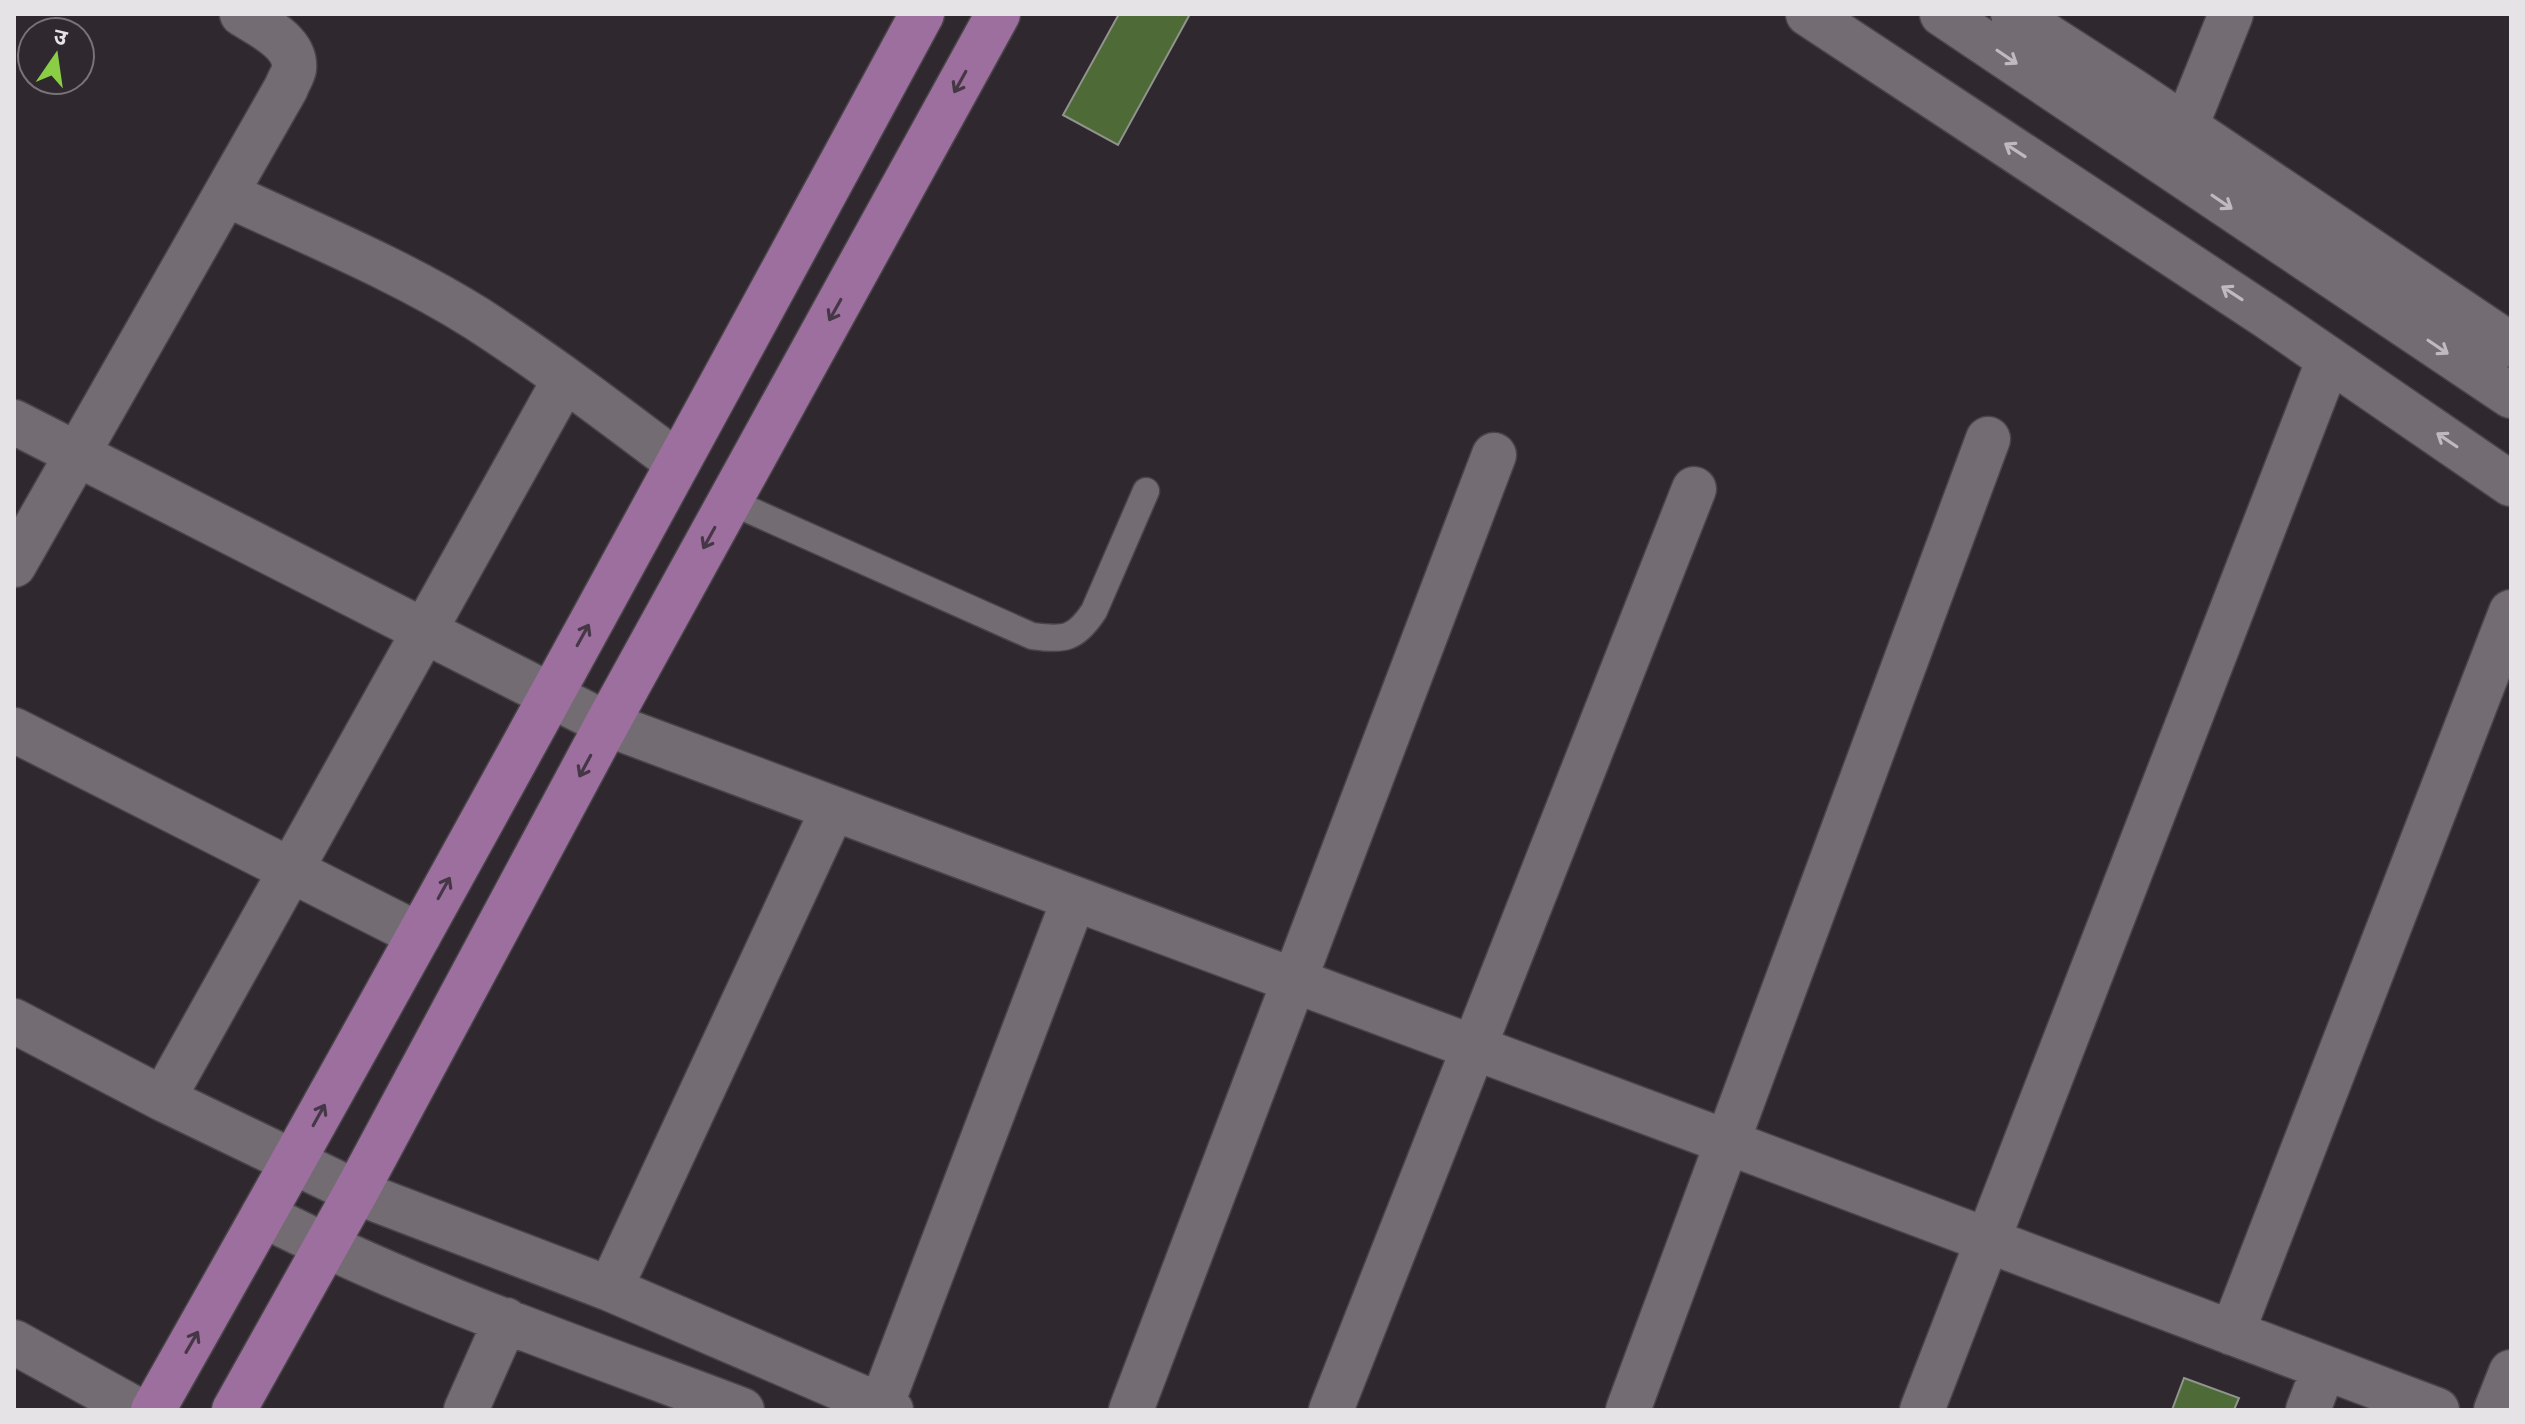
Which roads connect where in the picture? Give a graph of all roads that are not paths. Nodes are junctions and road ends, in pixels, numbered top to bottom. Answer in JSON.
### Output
{"nodes":[{"id":1,"x":242,"y":14,"type":"edge"},
{"id":2,"x":922,"y":14,"type":"edge"},
{"id":3,"x":998,"y":14,"type":"edge"},
{"id":4,"x":1808,"y":14,"type":"edge"},
{"id":5,"x":1942,"y":14,"type":"edge"},
{"id":6,"x":2013,"y":14,"type":"edge"},
{"id":7,"x":2231,"y":14,"type":"edge"},
{"id":8,"x":2186,"y":126,"type":"junction"},
{"id":9,"x":226,"y":194,"type":"junction"},
{"id":10,"x":2511,"y":345,"type":"edge"},
{"id":11,"x":2329,"y":359,"type":"junction"},
{"id":12,"x":565,"y":379,"type":"junction"},
{"id":13,"x":2511,"y":396,"type":"edge"},
{"id":14,"x":14,"y":422,"type":"edge"},
{"id":15,"x":1988,"y":439,"type":"dead end"},
{"id":16,"x":77,"y":455,"type":"junction"},
{"id":17,"x":1494,"y":455,"type":"dead end"},
{"id":18,"x":678,"y":463,"type":"junction"},
{"id":19,"x":2511,"y":484,"type":"edge"},
{"id":20,"x":1694,"y":489,"type":"dead end"},
{"id":21,"x":1146,"y":491,"type":"dead end"},
{"id":22,"x":729,"y":501,"type":"junction"},
{"id":23,"x":14,"y":565,"type":"edge"},
{"id":24,"x":2511,"y":612,"type":"edge"},
{"id":25,"x":424,"y":632,"type":"junction"},
{"id":26,"x":550,"y":696,"type":"junction"},
{"id":27,"x":607,"y":724,"type":"junction"},
{"id":28,"x":14,"y":730,"type":"edge"},
{"id":29,"x":833,"y":809,"type":"junction"},
{"id":30,"x":291,"y":870,"type":"junction"},
{"id":31,"x":1074,"y":899,"type":"junction"},
{"id":32,"x":419,"y":935,"type":"junction"},
{"id":33,"x":1294,"y":980,"type":"junction"},
{"id":34,"x":14,"y":1021,"type":"edge"},
{"id":35,"x":1474,"y":1048,"type":"junction"},
{"id":36,"x":163,"y":1099,"type":"junction"},
{"id":37,"x":1727,"y":1142,"type":"junction"},
{"id":38,"x":292,"y":1163,"type":"junction"},
{"id":39,"x":356,"y":1192,"type":"junction"},
{"id":40,"x":263,"y":1215,"type":"junction"},
{"id":41,"x":1988,"y":1240,"type":"junction"},
{"id":42,"x":326,"y":1247,"type":"junction"},
{"id":43,"x":610,"y":1289,"type":"junction"},
{"id":44,"x":506,"y":1320,"type":"junction"},
{"id":45,"x":2232,"y":1333,"type":"junction"},
{"id":46,"x":14,"y":1342,"type":"edge"},
{"id":47,"x":2324,"y":1368,"type":"junction"},
{"id":48,"x":2511,"y":1372,"type":"edge"},
{"id":49,"x":886,"y":1408,"type":"edge"},
{"id":50,"x":137,"y":1410,"type":"edge"},
{"id":51,"x":153,"y":1410,"type":"edge"},
{"id":52,"x":234,"y":1410,"type":"edge"},
{"id":53,"x":466,"y":1410,"type":"edge"},
{"id":54,"x":742,"y":1410,"type":"edge"},
{"id":55,"x":1131,"y":1410,"type":"edge"},
{"id":56,"x":1331,"y":1410,"type":"edge"},
{"id":57,"x":1628,"y":1410,"type":"edge"},
{"id":58,"x":1922,"y":1410,"type":"edge"},
{"id":59,"x":2308,"y":1410,"type":"edge"},
{"id":60,"x":2437,"y":1410,"type":"edge"},
{"id":61,"x":2496,"y":1410,"type":"edge"}],
"edges":[{"from":1,"to":9,"type":"street"},
{"from":2,"to":18,"type":"main road"},
{"from":3,"to":22,"type":"main road","one_way":true},
{"from":11,"to":4,"type":"street","one_way":true},
{"from":5,"to":13,"type":"street","one_way":true},
{"from":6,"to":8,"type":"street"},
{"from":7,"to":8,"type":"street"},
{"from":8,"to":10,"type":"street"},
{"from":9,"to":12,"type":"street"},
{"from":9,"to":16,"type":"street"},
{"from":19,"to":11,"type":"street","one_way":true},
{"from":11,"to":41,"type":"street"},
{"from":12,"to":18,"type":"street"},
{"from":12,"to":25,"type":"street"},
{"from":14,"to":16,"type":"street"},
{"from":15,"to":37,"type":"street"},
{"from":16,"to":23,"type":"street"},
{"from":16,"to":25,"type":"street"},
{"from":17,"to":33,"type":"street"},
{"from":26,"to":18,"type":"main road","one_way":true},
{"from":20,"to":35,"type":"street"},
{"from":21,"to":22,"type":"lane"},
{"from":22,"to":27,"type":"main road","one_way":true},
{"from":24,"to":45,"type":"street"},
{"from":25,"to":26,"type":"street"},
{"from":25,"to":30,"type":"street"},
{"from":26,"to":27,"type":"street"},
{"from":32,"to":26,"type":"main road","one_way":true},
{"from":27,"to":29,"type":"street"},
{"from":27,"to":39,"type":"main road","one_way":true},
{"from":28,"to":30,"type":"street"},
{"from":29,"to":31,"type":"street"},
{"from":29,"to":43,"type":"street"},
{"from":30,"to":32,"type":"street"},
{"from":30,"to":36,"type":"street"},
{"from":31,"to":33,"type":"street"},
{"from":31,"to":49,"type":"street"},
{"from":38,"to":32,"type":"main road","one_way":true},
{"from":33,"to":35,"type":"street"},
{"from":33,"to":55,"type":"street"},
{"from":34,"to":36,"type":"street"},
{"from":35,"to":37,"type":"street"},
{"from":35,"to":56,"type":"street"},
{"from":36,"to":38,"type":"street"},
{"from":37,"to":41,"type":"street"},
{"from":37,"to":57,"type":"street"},
{"from":38,"to":39,"type":"street"},
{"from":38,"to":40,"type":"main road"},
{"from":39,"to":42,"type":"main road"},
{"from":39,"to":43,"type":"street"},
{"from":40,"to":42,"type":"street"},
{"from":51,"to":40,"type":"main road","one_way":true},
{"from":41,"to":45,"type":"street"},
{"from":41,"to":58,"type":"street"},
{"from":42,"to":44,"type":"street"},
{"from":42,"to":52,"type":"main road"},
{"from":43,"to":49,"type":"street"},
{"from":44,"to":53,"type":"street"},
{"from":44,"to":54,"type":"street"},
{"from":45,"to":47,"type":"street"},
{"from":46,"to":50,"type":"street"},
{"from":47,"to":59,"type":"street"},
{"from":47,"to":60,"type":"street"},
{"from":48,"to":61,"type":"street"}]}
